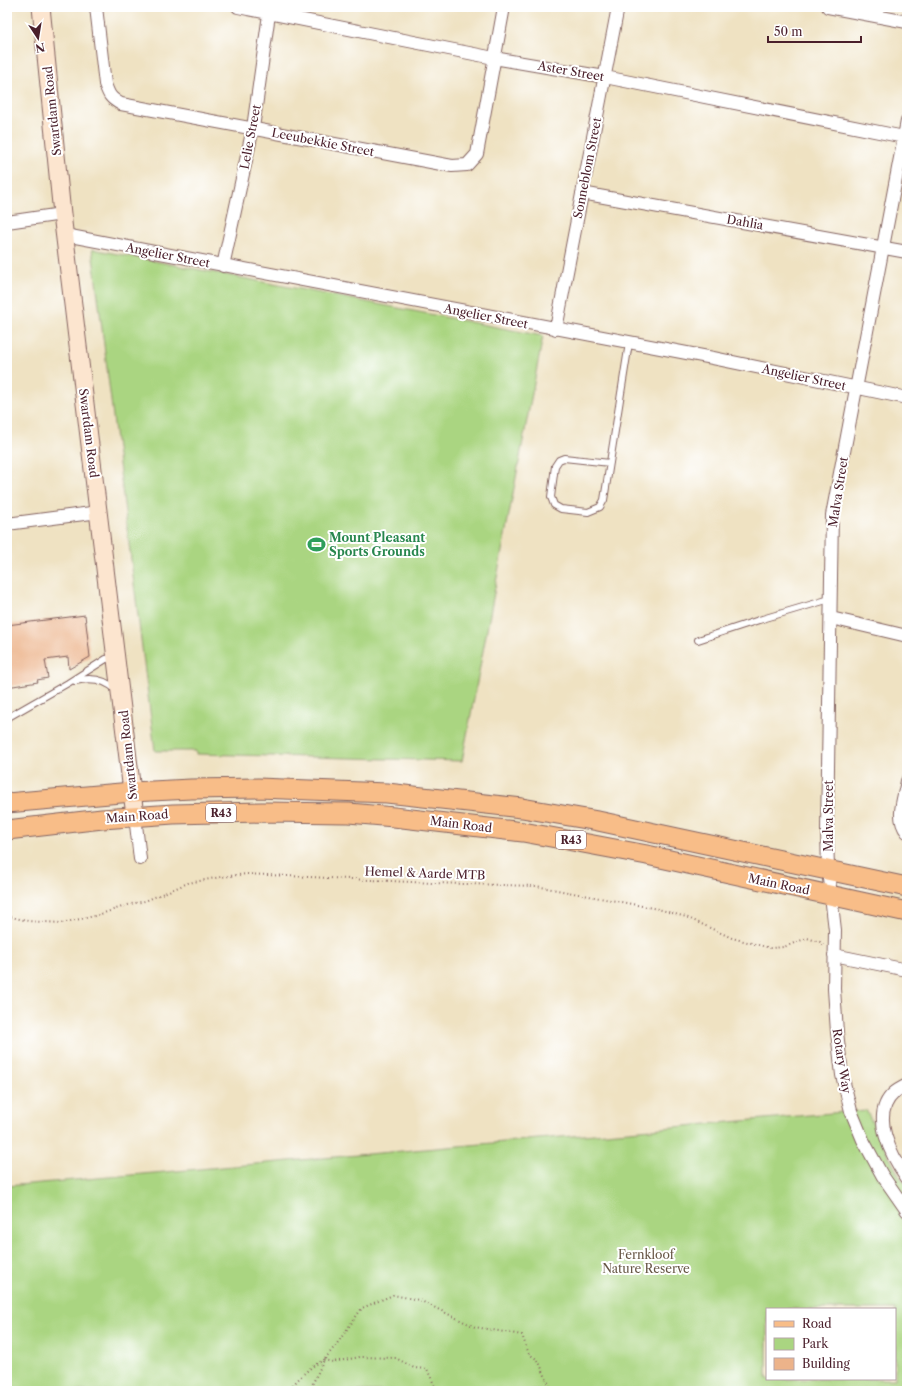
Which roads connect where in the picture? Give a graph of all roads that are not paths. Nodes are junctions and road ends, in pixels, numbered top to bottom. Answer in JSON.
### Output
{"nodes":[{"id":1,"x":41,"y":7,"type":"edge"},
{"id":2,"x":96,"y":7,"type":"edge"},
{"id":3,"x":238,"y":7,"type":"edge"},
{"id":4,"x":504,"y":7,"type":"edge"},
{"id":5,"x":618,"y":7,"type":"edge"},
{"id":6,"x":828,"y":7,"type":"edge"},
{"id":7,"x":270,"y":10,"type":"edge"},
{"id":8,"x":907,"y":22,"type":"edge"},
{"id":9,"x":494,"y":58,"type":"junction"},
{"id":10,"x":605,"y":77,"type":"junction"},
{"id":11,"x":907,"y":121,"type":"edge"},
{"id":12,"x":253,"y":128,"type":"junction"},
{"id":13,"x":904,"y":138,"type":"junction"},
{"id":14,"x":582,"y":193,"type":"junction"},
{"id":15,"x":62,"y":214,"type":"junction"},
{"id":16,"x":7,"y":222,"type":"edge"},
{"id":17,"x":65,"y":236,"type":"junction"},
{"id":18,"x":884,"y":248,"type":"junction"},
{"id":19,"x":907,"y":252,"type":"edge"},
{"id":20,"x":223,"y":266,"type":"junction"},
{"id":21,"x":556,"y":329,"type":"junction"},
{"id":22,"x":629,"y":343,"type":"junction"},
{"id":23,"x":856,"y":388,"type":"junction"},
{"id":24,"x":907,"y":398,"type":"edge"},
{"id":25,"x":610,"y":463,"type":"junction"},
{"id":26,"x":99,"y":512,"type":"junction"},
{"id":27,"x":7,"y":524,"type":"edge"},
{"id":28,"x":830,"y":599,"type":"junction"},
{"id":29,"x":831,"y":618,"type":"junction"},
{"id":30,"x":907,"y":636,"type":"edge"},
{"id":31,"x":698,"y":640,"type":"dead end"},
{"id":32,"x":117,"y":658,"type":"junction"},
{"id":33,"x":68,"y":683,"type":"junction"},
{"id":34,"x":122,"y":699,"type":"junction"},
{"id":35,"x":7,"y":718,"type":"edge"},
{"id":36,"x":907,"y":782,"type":"edge"},
{"id":37,"x":132,"y":792,"type":"junction"},
{"id":38,"x":7,"y":803,"type":"edge"},
{"id":39,"x":135,"y":816,"type":"junction"},
{"id":40,"x":7,"y":830,"type":"edge"},
{"id":41,"x":907,"y":832,"type":"edge"},
{"id":42,"x":140,"y":858,"type":"dead end"},
{"id":43,"x":828,"y":870,"type":"junction"},
{"id":44,"x":907,"y":887,"type":"edge"},
{"id":45,"x":831,"y":896,"type":"junction"},
{"id":46,"x":907,"y":912,"type":"edge"},
{"id":47,"x":834,"y":955,"type":"junction"},
{"id":48,"x":907,"y":970,"type":"edge"},
{"id":49,"x":907,"y":1085,"type":"edge"},
{"id":50,"x":907,"y":1178,"type":"edge"},
{"id":51,"x":907,"y":1211,"type":"edge"}],
"edges":[{"from":1,"to":15,"type":"street","name":"Swartdam Road"},
{"from":2,"to":12,"type":"street","name":"Leeubekkie Street"},
{"from":3,"to":7,"type":"street","name":"Aster Street"},
{"from":4,"to":9,"type":"street","name":"Leeubekkie Street"},
{"from":5,"to":10,"type":"street","name":"Sonneblom Street"},
{"from":6,"to":8,"type":"street"},
{"from":7,"to":9,"type":"street","name":"Aster Street"},
{"from":7,"to":12,"type":"street","name":"Lelie Street"},
{"from":9,"to":10,"type":"street","name":"Aster Street"},
{"from":9,"to":12,"type":"street","name":"Leeubekkie Street"},
{"from":10,"to":13,"type":"street","name":"Aster Street"},
{"from":10,"to":14,"type":"street","name":"Sonneblom Street"},
{"from":11,"to":13,"type":"street","name":"Malva Street"},
{"from":12,"to":20,"type":"street","name":"Lelie Street"},
{"from":13,"to":18,"type":"street","name":"Malva Street"},
{"from":14,"to":18,"type":"street","name":"Dahlia"},
{"from":14,"to":21,"type":"street","name":"Sonneblom Street"},
{"from":15,"to":16,"type":"street"},
{"from":15,"to":17,"type":"street","name":"Swartdam Road"},
{"from":17,"to":20,"type":"street","name":"Angelier Street"},
{"from":17,"to":26,"type":"street","name":"Swartdam Road"},
{"from":18,"to":19,"type":"street","name":"Dahlia"},
{"from":18,"to":23,"type":"street","name":"Malva Street"},
{"from":20,"to":21,"type":"street","name":"Angelier Street"},
{"from":21,"to":22,"type":"street","name":"Angelier Street"},
{"from":22,"to":23,"type":"street","name":"Angelier Street"},
{"from":22,"to":25,"type":"lane"},
{"from":23,"to":24,"type":"street","name":"Angelier Street"},
{"from":23,"to":28,"type":"street","name":"Malva Street"},
{"from":25,"to":25,"type":"lane"},
{"from":26,"to":27,"type":"street"},
{"from":26,"to":32,"type":"street","name":"Swartdam Road"},
{"from":28,"to":29,"type":"street","name":"Malva Street"},
{"from":28,"to":31,"type":"lane"},
{"from":29,"to":30,"type":"street"},
{"from":29,"to":43,"type":"street","name":"Malva Street"},
{"from":32,"to":33,"type":"lane"},
{"from":32,"to":34,"type":"street","name":"Swartdam Road"},
{"from":33,"to":34,"type":"lane"},
{"from":33,"to":35,"type":"lane"},
{"from":34,"to":37,"type":"street","name":"Swartdam Road"},
{"from":36,"to":41,"type":"street"},
{"from":37,"to":38,"type":"main road","name":"Main Road","number":"R43"},
{"from":37,"to":39,"type":"street","name":"Swartdam Road"},
{"from":37,"to":43,"type":"main road","name":"Main Road","number":"R43"},
{"from":39,"to":40,"type":"main road","name":"Main Road","number":"R43"},
{"from":39,"to":42,"type":"street","name":"Swartdam Road"},
{"from":39,"to":45,"type":"main road","name":"Main Road","number":"R43"},
{"from":43,"to":44,"type":"main road","name":"Main Road","number":"R43"},
{"from":43,"to":45,"type":"street","name":"Malva Street"},
{"from":45,"to":46,"type":"main road","name":"Main Road","number":"R43"},
{"from":45,"to":47,"type":"street","name":"Rotary Way"},
{"from":47,"to":48,"type":"street"},
{"from":47,"to":51,"type":"street","name":"Rotary Way"},
{"from":49,"to":50,"type":"street"}]}
